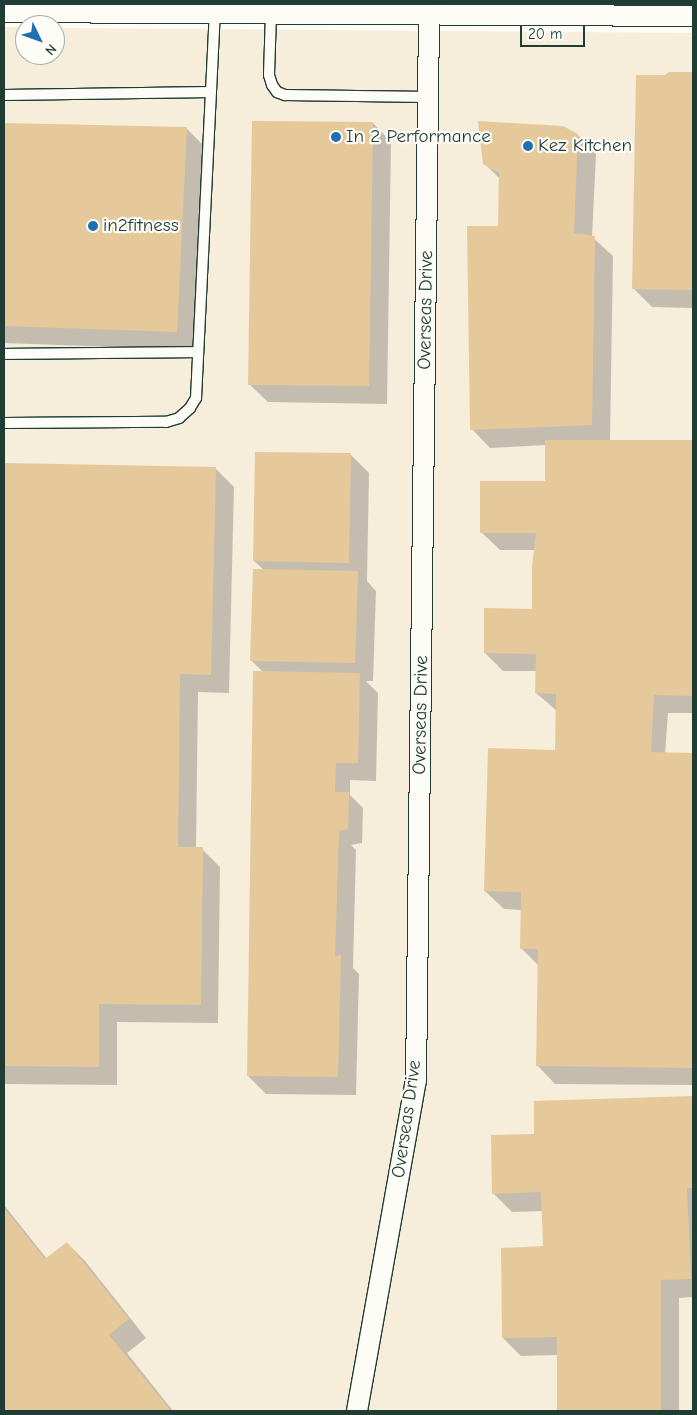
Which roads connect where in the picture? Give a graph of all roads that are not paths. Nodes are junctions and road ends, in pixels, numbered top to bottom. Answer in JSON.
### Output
{"nodes":[{"id":1,"x":4,"y":12,"type":"edge"},
{"id":2,"x":216,"y":13,"type":"junction"},
{"id":3,"x":271,"y":14,"type":"junction"},
{"id":4,"x":430,"y":14,"type":"junction"},
{"id":5,"x":693,"y":16,"type":"edge"},
{"id":6,"x":212,"y":92,"type":"junction"},
{"id":7,"x":4,"y":95,"type":"edge"},
{"id":8,"x":429,"y":97,"type":"junction"},
{"id":9,"x":198,"y":352,"type":"junction"},
{"id":10,"x":4,"y":354,"type":"edge"},
{"id":11,"x":4,"y":423,"type":"edge"},
{"id":12,"x":357,"y":1411,"type":"edge"}],
"edges":[{"from":1,"to":2,"type":"street"},
{"from":2,"to":3,"type":"street"},
{"from":2,"to":6,"type":"lane"},
{"from":3,"to":4,"type":"street"},
{"from":3,"to":8,"type":"lane"},
{"from":4,"to":5,"type":"street"},
{"from":4,"to":8,"type":"street","name":"Overseas Drive"},
{"from":6,"to":7,"type":"lane"},
{"from":6,"to":9,"type":"lane"},
{"from":8,"to":12,"type":"street","name":"Overseas Drive"},
{"from":9,"to":10,"type":"lane"},
{"from":9,"to":11,"type":"lane"}]}
